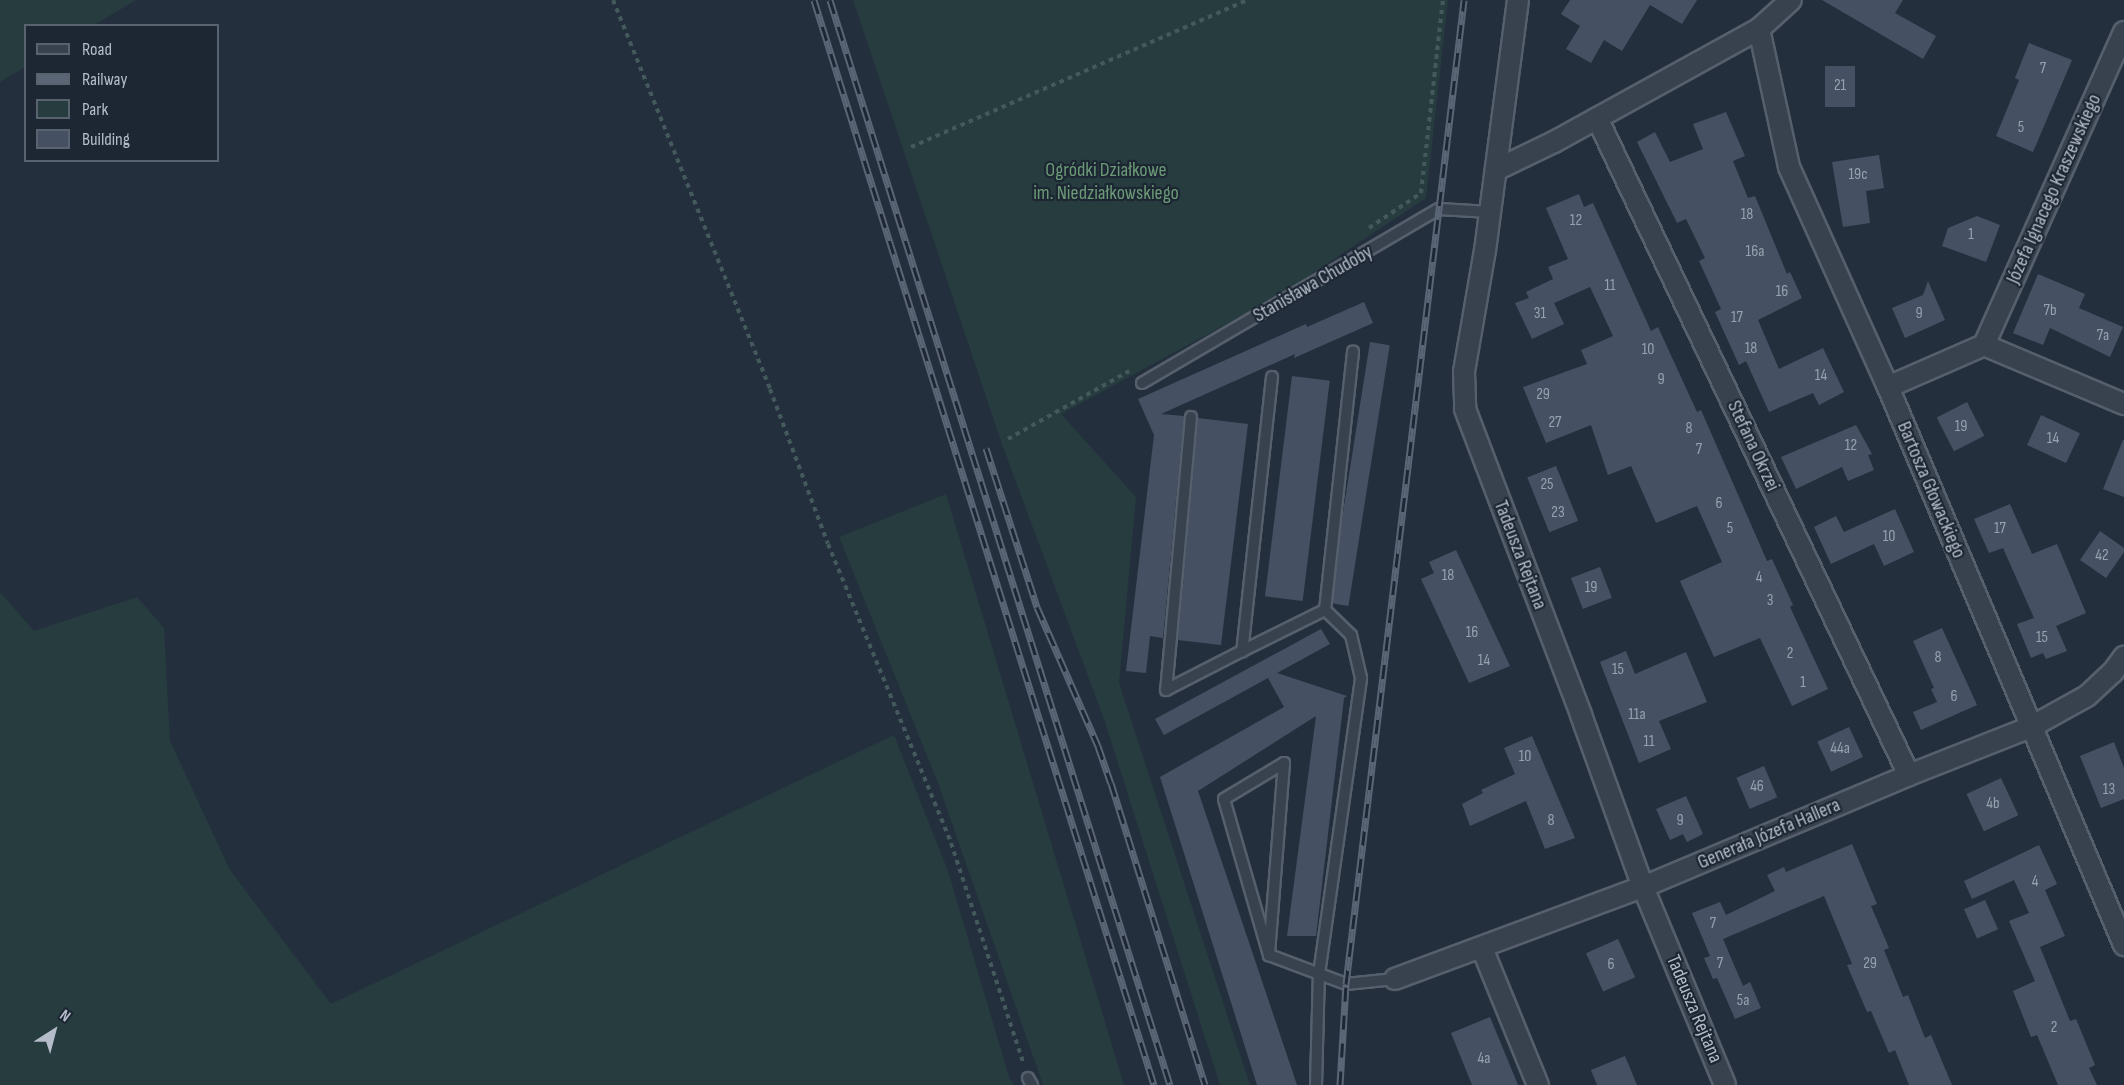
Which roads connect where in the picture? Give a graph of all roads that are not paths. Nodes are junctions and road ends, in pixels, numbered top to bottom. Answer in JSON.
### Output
{"nodes":[{"id":1,"x":1518,"y":0,"type":"edge"},
{"id":2,"x":1791,"y":0,"type":"edge"},
{"id":3,"x":1759,"y":29,"type":"junction"},
{"id":4,"x":2124,"y":33,"type":"edge"},
{"id":5,"x":1597,"y":118,"type":"junction"},
{"id":6,"x":1496,"y":170,"type":"junction"},
{"id":7,"x":1490,"y":212,"type":"junction"},
{"id":8,"x":1984,"y":345,"type":"junction"},
{"id":9,"x":1353,"y":352,"type":"dead end"},
{"id":10,"x":1272,"y":377,"type":"dead end"},
{"id":11,"x":1142,"y":383,"type":"dead end"},
{"id":12,"x":1888,"y":387,"type":"junction"},
{"id":13,"x":2124,"y":404,"type":"edge"},
{"id":14,"x":1191,"y":417,"type":"dead end"},
{"id":15,"x":1325,"y":610,"type":"junction"},
{"id":16,"x":1242,"y":651,"type":"junction"},
{"id":17,"x":2124,"y":657,"type":"edge"},
{"id":18,"x":2031,"y":727,"type":"junction"},
{"id":19,"x":1909,"y":775,"type":"junction"},
{"id":20,"x":1643,"y":887,"type":"junction"},
{"id":21,"x":2124,"y":945,"type":"edge"},
{"id":22,"x":1482,"y":948,"type":"junction"},
{"id":23,"x":1269,"y":955,"type":"junction"},
{"id":24,"x":1319,"y":974,"type":"junction"},
{"id":25,"x":1395,"y":979,"type":"joint"},
{"id":26,"x":1316,"y":1085,"type":"edge"},
{"id":27,"x":1538,"y":1085,"type":"edge"},
{"id":28,"x":1725,"y":1085,"type":"edge"}],
"edges":[{"from":1,"to":6,"type":"street","name":"Tadeusza Rejtana"},
{"from":2,"to":3,"type":"street"},
{"from":3,"to":5,"type":"street"},
{"from":3,"to":12,"type":"street","name":"Bartosza Głowackiego"},
{"from":4,"to":8,"type":"street","name":"Józefa Ignacego Kraszewskiego"},
{"from":5,"to":6,"type":"street"},
{"from":5,"to":19,"type":"street","name":"Stefana Okrzei"},
{"from":6,"to":7,"type":"street","name":"Tadeusza Rejtana"},
{"from":7,"to":11,"type":"lane","name":"Stanisława Chudoby"},
{"from":7,"to":20,"type":"street","name":"Tadeusza Rejtana"},
{"from":8,"to":12,"type":"street"},
{"from":8,"to":13,"type":"street"},
{"from":9,"to":15,"type":"lane"},
{"from":10,"to":16,"type":"lane"},
{"from":12,"to":18,"type":"street","name":"Bartosza Głowackiego"},
{"from":14,"to":16,"type":"lane"},
{"from":15,"to":16,"type":"lane"},
{"from":15,"to":24,"type":"lane"},
{"from":17,"to":18,"type":"street","name":"Generała Józefa Hallera"},
{"from":18,"to":19,"type":"street","name":"Generała Józefa Hallera"},
{"from":18,"to":21,"type":"street","name":"Bartosza Głowackiego"},
{"from":19,"to":20,"type":"street","name":"Generała Józefa Hallera"},
{"from":20,"to":22,"type":"street","name":"Generała Józefa Hallera"},
{"from":20,"to":28,"type":"street","name":"Tadeusza Rejtana"},
{"from":22,"to":25,"type":"street","name":"Generała Józefa Hallera"},
{"from":22,"to":27,"type":"street"},
{"from":23,"to":23,"type":"lane"},
{"from":23,"to":24,"type":"lane"},
{"from":24,"to":25,"type":"lane"},
{"from":24,"to":26,"type":"lane"}]}
